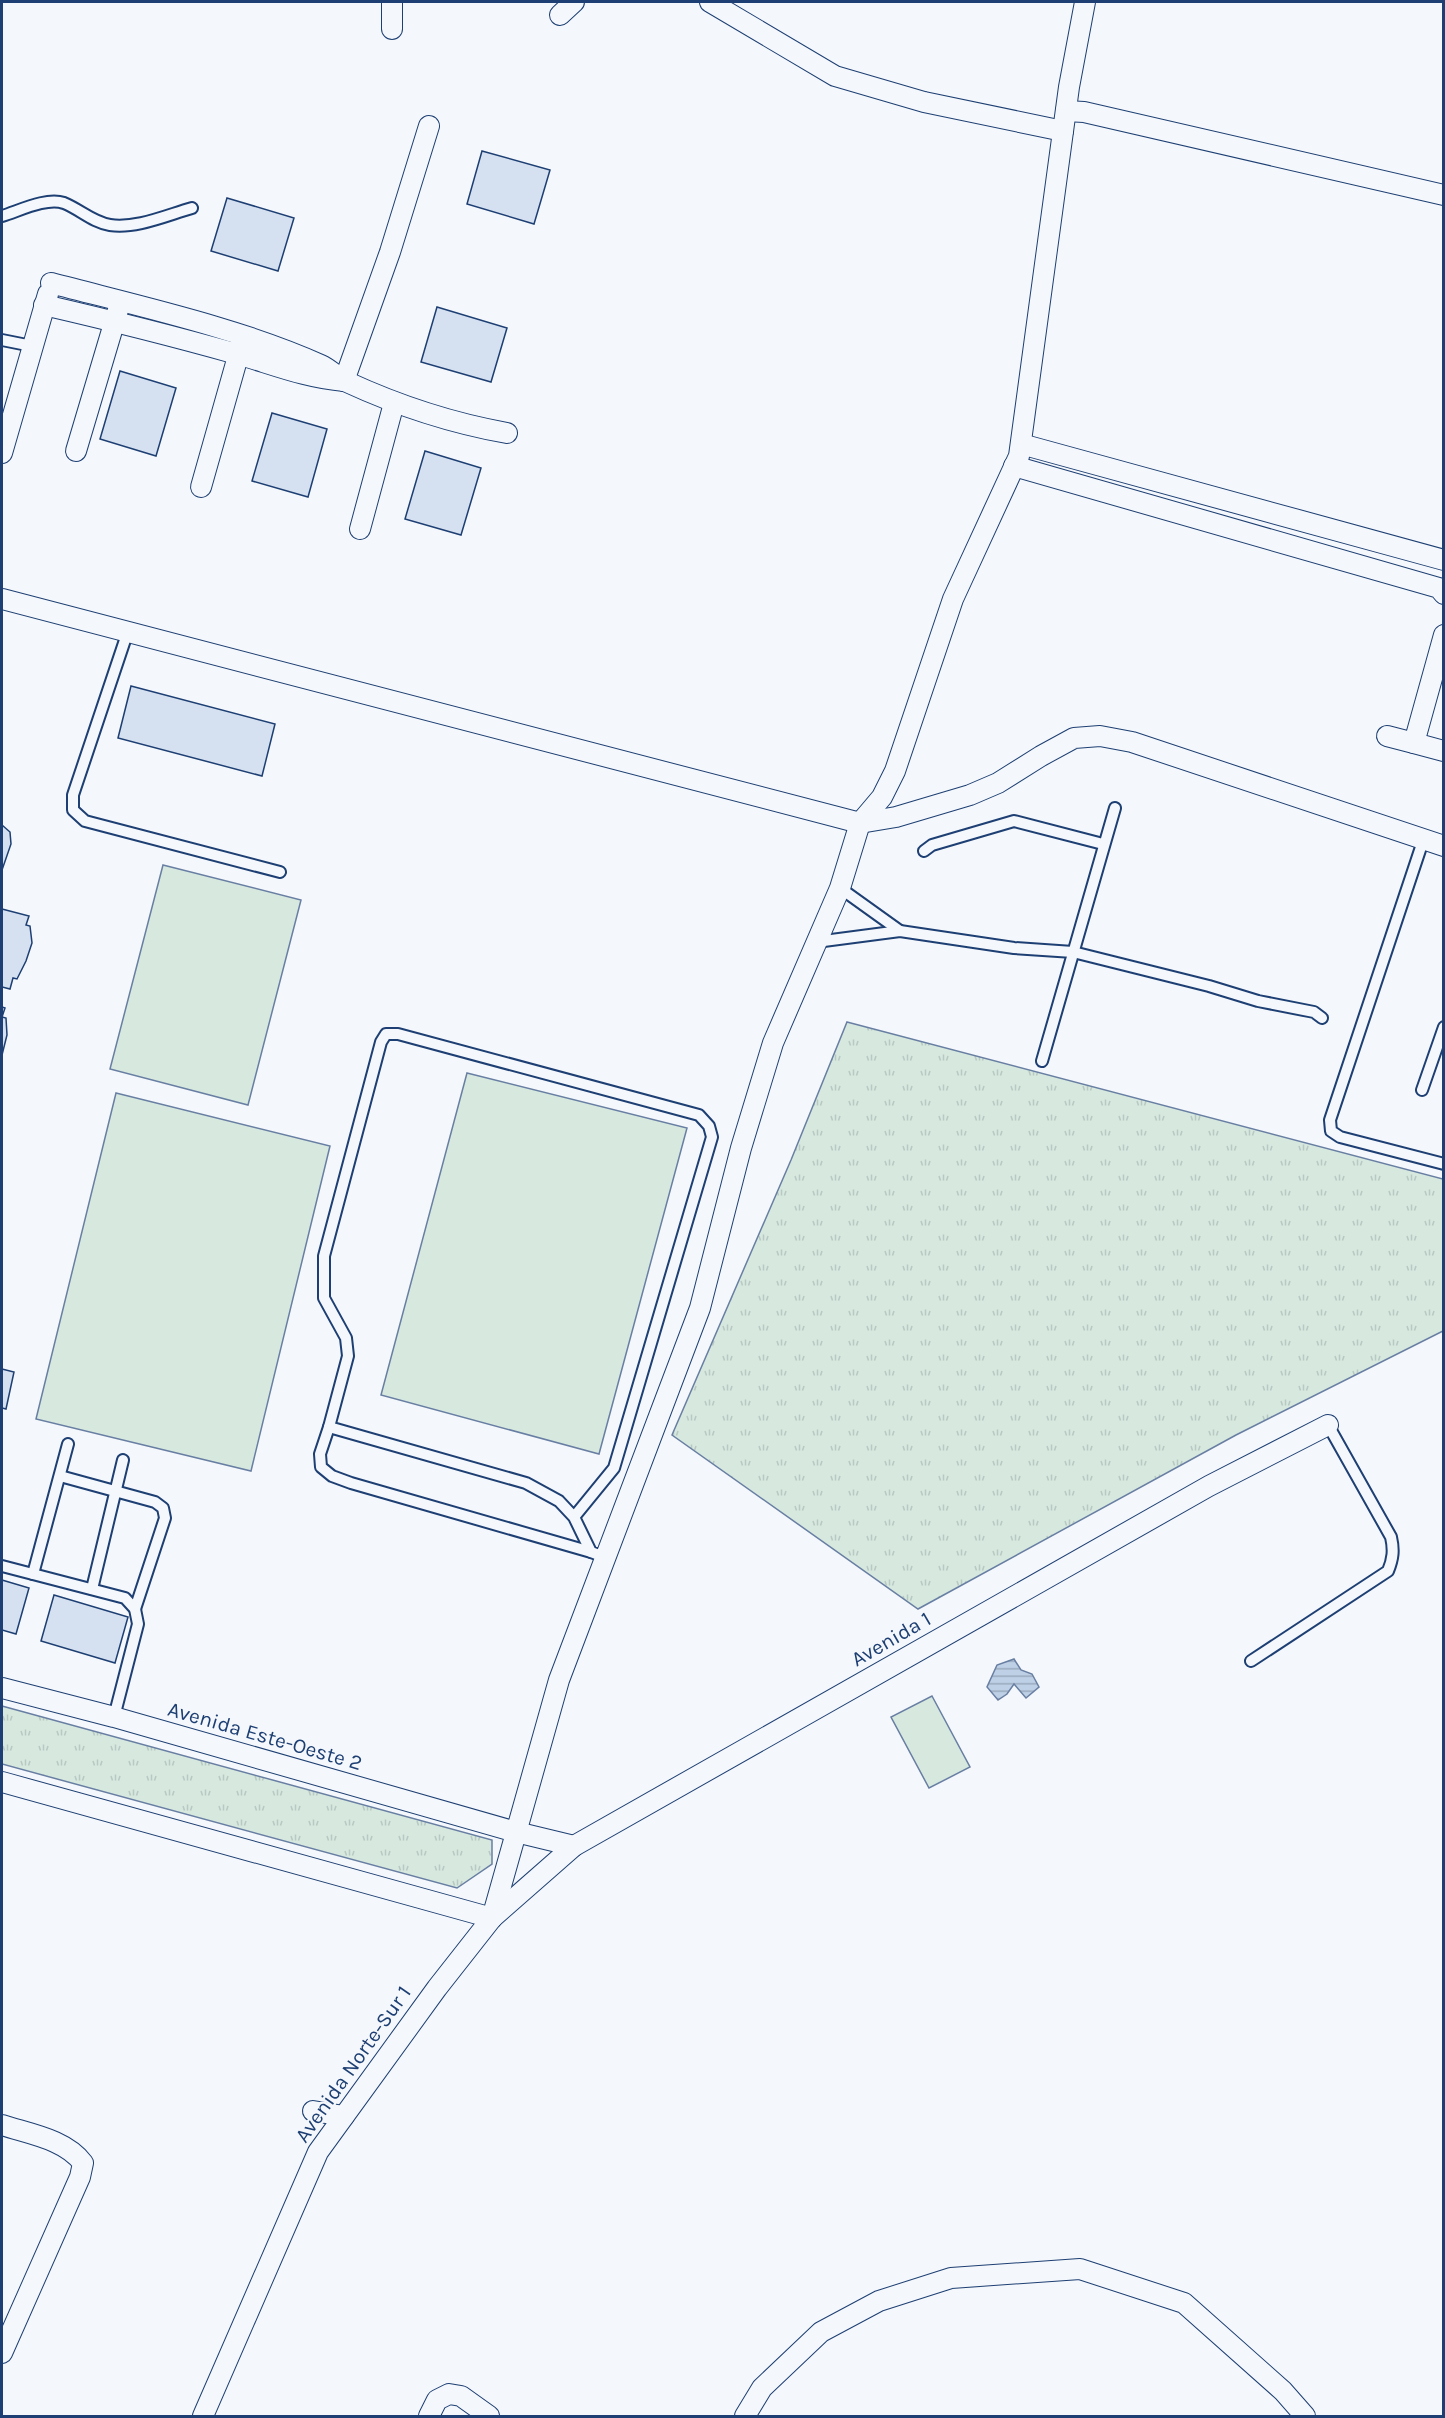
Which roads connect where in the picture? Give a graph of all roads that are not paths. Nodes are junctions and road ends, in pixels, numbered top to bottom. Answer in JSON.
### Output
{"nodes":[{"id":1,"x":392,"y":2,"type":"edge"},
{"id":2,"x":711,"y":2,"type":"edge"},
{"id":3,"x":1085,"y":2,"type":"edge"},
{"id":4,"x":392,"y":29,"type":"dead end"},
{"id":5,"x":1066,"y":111,"type":"junction"},
{"id":6,"x":429,"y":126,"type":"dead end"},
{"id":7,"x":1063,"y":131,"type":"junction"},
{"id":8,"x":1443,"y":195,"type":"edge"},
{"id":9,"x":192,"y":208,"type":"dead end"},
{"id":10,"x":2,"y":216,"type":"edge"},
{"id":11,"x":121,"y":301,"type":"junction"},
{"id":12,"x":44,"y":305,"type":"junction"},
{"id":13,"x":115,"y":321,"type":"junction"},
{"id":14,"x":2,"y":340,"type":"edge"},
{"id":15,"x":240,"y":345,"type":"junction"},
{"id":16,"x":33,"y":346,"type":"junction"},
{"id":17,"x":344,"y":381,"type":"junction"},
{"id":18,"x":394,"y":403,"type":"junction"},
{"id":19,"x":507,"y":433,"type":"dead end"},
{"id":20,"x":1021,"y":444,"type":"junction"},
{"id":21,"x":76,"y":451,"type":"dead end"},
{"id":22,"x":2,"y":453,"type":"edge"},
{"id":23,"x":1014,"y":466,"type":"junction"},
{"id":24,"x":201,"y":487,"type":"dead end"},
{"id":25,"x":360,"y":529,"type":"dead end"},
{"id":26,"x":1443,"y":560,"type":"edge"},
{"id":27,"x":1443,"y":594,"type":"edge"},
{"id":28,"x":2,"y":599,"type":"edge"},
{"id":29,"x":128,"y":634,"type":"junction"},
{"id":30,"x":1443,"y":635,"type":"edge"},
{"id":31,"x":1387,"y":736,"type":"dead end"},
{"id":32,"x":1414,"y":743,"type":"junction"},
{"id":33,"x":1443,"y":751,"type":"edge"},
{"id":34,"x":1115,"y":808,"type":"dead end"},
{"id":35,"x":860,"y":823,"type":"junction"},
{"id":36,"x":1423,"y":841,"type":"junction"},
{"id":37,"x":1103,"y":844,"type":"junction"},
{"id":38,"x":1443,"y":846,"type":"edge"},
{"id":39,"x":924,"y":851,"type":"dead end"},
{"id":40,"x":280,"y":872,"type":"dead end"},
{"id":41,"x":840,"y":888,"type":"junction"},
{"id":42,"x":900,"y":931,"type":"junction"},
{"id":43,"x":816,"y":942,"type":"junction"},
{"id":44,"x":1073,"y":952,"type":"junction"},
{"id":45,"x":1322,"y":1018,"type":"dead end"},
{"id":46,"x":1443,"y":1027,"type":"edge"},
{"id":47,"x":1042,"y":1061,"type":"dead end"},
{"id":48,"x":1422,"y":1090,"type":"dead end"},
{"id":49,"x":1443,"y":1164,"type":"edge"},
{"id":50,"x":1328,"y":1425,"type":"joint"},
{"id":51,"x":329,"y":1427,"type":"junction"},
{"id":52,"x":68,"y":1444,"type":"dead end"},
{"id":53,"x":123,"y":1460,"type":"dead end"},
{"id":54,"x":60,"y":1476,"type":"junction"},
{"id":55,"x":115,"y":1492,"type":"junction"},
{"id":56,"x":574,"y":1517,"type":"junction"},
{"id":57,"x":599,"y":1555,"type":"junction"},
{"id":58,"x":2,"y":1566,"type":"edge"},
{"id":59,"x":33,"y":1574,"type":"junction"},
{"id":60,"x":92,"y":1589,"type":"junction"},
{"id":61,"x":135,"y":1610,"type":"junction"},
{"id":62,"x":1251,"y":1661,"type":"dead end"},
{"id":63,"x":2,"y":1688,"type":"edge"},
{"id":64,"x":114,"y":1718,"type":"junction"},
{"id":65,"x":2,"y":1782,"type":"edge"},
{"id":66,"x":516,"y":1832,"type":"junction"},
{"id":67,"x":574,"y":1846,"type":"junction"},
{"id":68,"x":492,"y":1918,"type":"junction"},
{"id":69,"x":313,"y":2111,"type":"dead end"},
{"id":70,"x":344,"y":2116,"type":"junction"},
{"id":71,"x":2,"y":2125,"type":"edge"},
{"id":72,"x":2,"y":2354,"type":"edge"},
{"id":73,"x":203,"y":2416,"type":"edge"},
{"id":74,"x":429,"y":2416,"type":"edge"},
{"id":75,"x":489,"y":2416,"type":"edge"},
{"id":76,"x":745,"y":2416,"type":"edge"},
{"id":77,"x":1305,"y":2416,"type":"edge"}],
"edges":[{"from":1,"to":4,"type":"street"},
{"from":2,"to":7,"type":"street"},
{"from":3,"to":5,"type":"street"},
{"from":5,"to":7,"type":"street"},
{"from":5,"to":8,"type":"street"},
{"from":6,"to":17,"type":"street"},
{"from":7,"to":20,"type":"street"},
{"from":9,"to":10,"type":"lane"},
{"from":11,"to":12,"type":"street"},
{"from":11,"to":13,"type":"street"},
{"from":11,"to":15,"type":"street"},
{"from":12,"to":13,"type":"street"},
{"from":12,"to":16,"type":"street"},
{"from":13,"to":15,"type":"street"},
{"from":13,"to":21,"type":"street"},
{"from":14,"to":16,"type":"lane"},
{"from":15,"to":17,"type":"street"},
{"from":15,"to":24,"type":"street"},
{"from":16,"to":22,"type":"street"},
{"from":17,"to":18,"type":"street"},
{"from":18,"to":19,"type":"street"},
{"from":18,"to":25,"type":"street"},
{"from":20,"to":23,"type":"street"},
{"from":20,"to":26,"type":"street"},
{"from":23,"to":27,"type":"street"},
{"from":23,"to":35,"type":"street"},
{"from":28,"to":29,"type":"street"},
{"from":29,"to":35,"type":"street"},
{"from":29,"to":40,"type":"lane"},
{"from":30,"to":32,"type":"street"},
{"from":31,"to":32,"type":"street"},
{"from":32,"to":33,"type":"street"},
{"from":34,"to":37,"type":"lane"},
{"from":35,"to":36,"type":"street"},
{"from":35,"to":41,"type":"street"},
{"from":36,"to":38,"type":"street"},
{"from":36,"to":49,"type":"lane"},
{"from":37,"to":39,"type":"lane"},
{"from":37,"to":44,"type":"lane"},
{"from":41,"to":42,"type":"lane"},
{"from":41,"to":43,"type":"street"},
{"from":42,"to":43,"type":"lane"},
{"from":42,"to":44,"type":"lane"},
{"from":43,"to":57,"type":"street"},
{"from":44,"to":45,"type":"lane"},
{"from":44,"to":47,"type":"lane"},
{"from":46,"to":48,"type":"lane"},
{"from":50,"to":62,"type":"lane"},
{"from":50,"to":67,"type":"street","name":"Avenida 1"},
{"from":51,"to":56,"type":"lane"},
{"from":51,"to":56,"type":"lane"},
{"from":51,"to":57,"type":"lane"},
{"from":52,"to":54,"type":"lane"},
{"from":53,"to":55,"type":"lane"},
{"from":54,"to":55,"type":"lane"},
{"from":54,"to":59,"type":"lane"},
{"from":55,"to":60,"type":"lane"},
{"from":55,"to":61,"type":"lane"},
{"from":56,"to":57,"type":"lane"},
{"from":57,"to":66,"type":"street"},
{"from":58,"to":59,"type":"lane"},
{"from":59,"to":60,"type":"lane"},
{"from":60,"to":61,"type":"lane"},
{"from":61,"to":64,"type":"lane"},
{"from":63,"to":64,"type":"street","name":"Avenida Este-Oeste 2"},
{"from":64,"to":66,"type":"street","name":"Avenida Este-Oeste 2"},
{"from":65,"to":68,"type":"street"},
{"from":66,"to":67,"type":"street","name":"Avenida Este-Oeste 2"},
{"from":66,"to":68,"type":"street"},
{"from":67,"to":68,"type":"street","name":"Avenida 1"},
{"from":68,"to":70,"type":"street","name":"Avenida Norte-Sur 1"},
{"from":69,"to":70,"type":"street"},
{"from":70,"to":73,"type":"street","name":"Avenida Norte-Sur 1"},
{"from":71,"to":72,"type":"street"},
{"from":74,"to":75,"type":"street"},
{"from":76,"to":77,"type":"street"}]}
